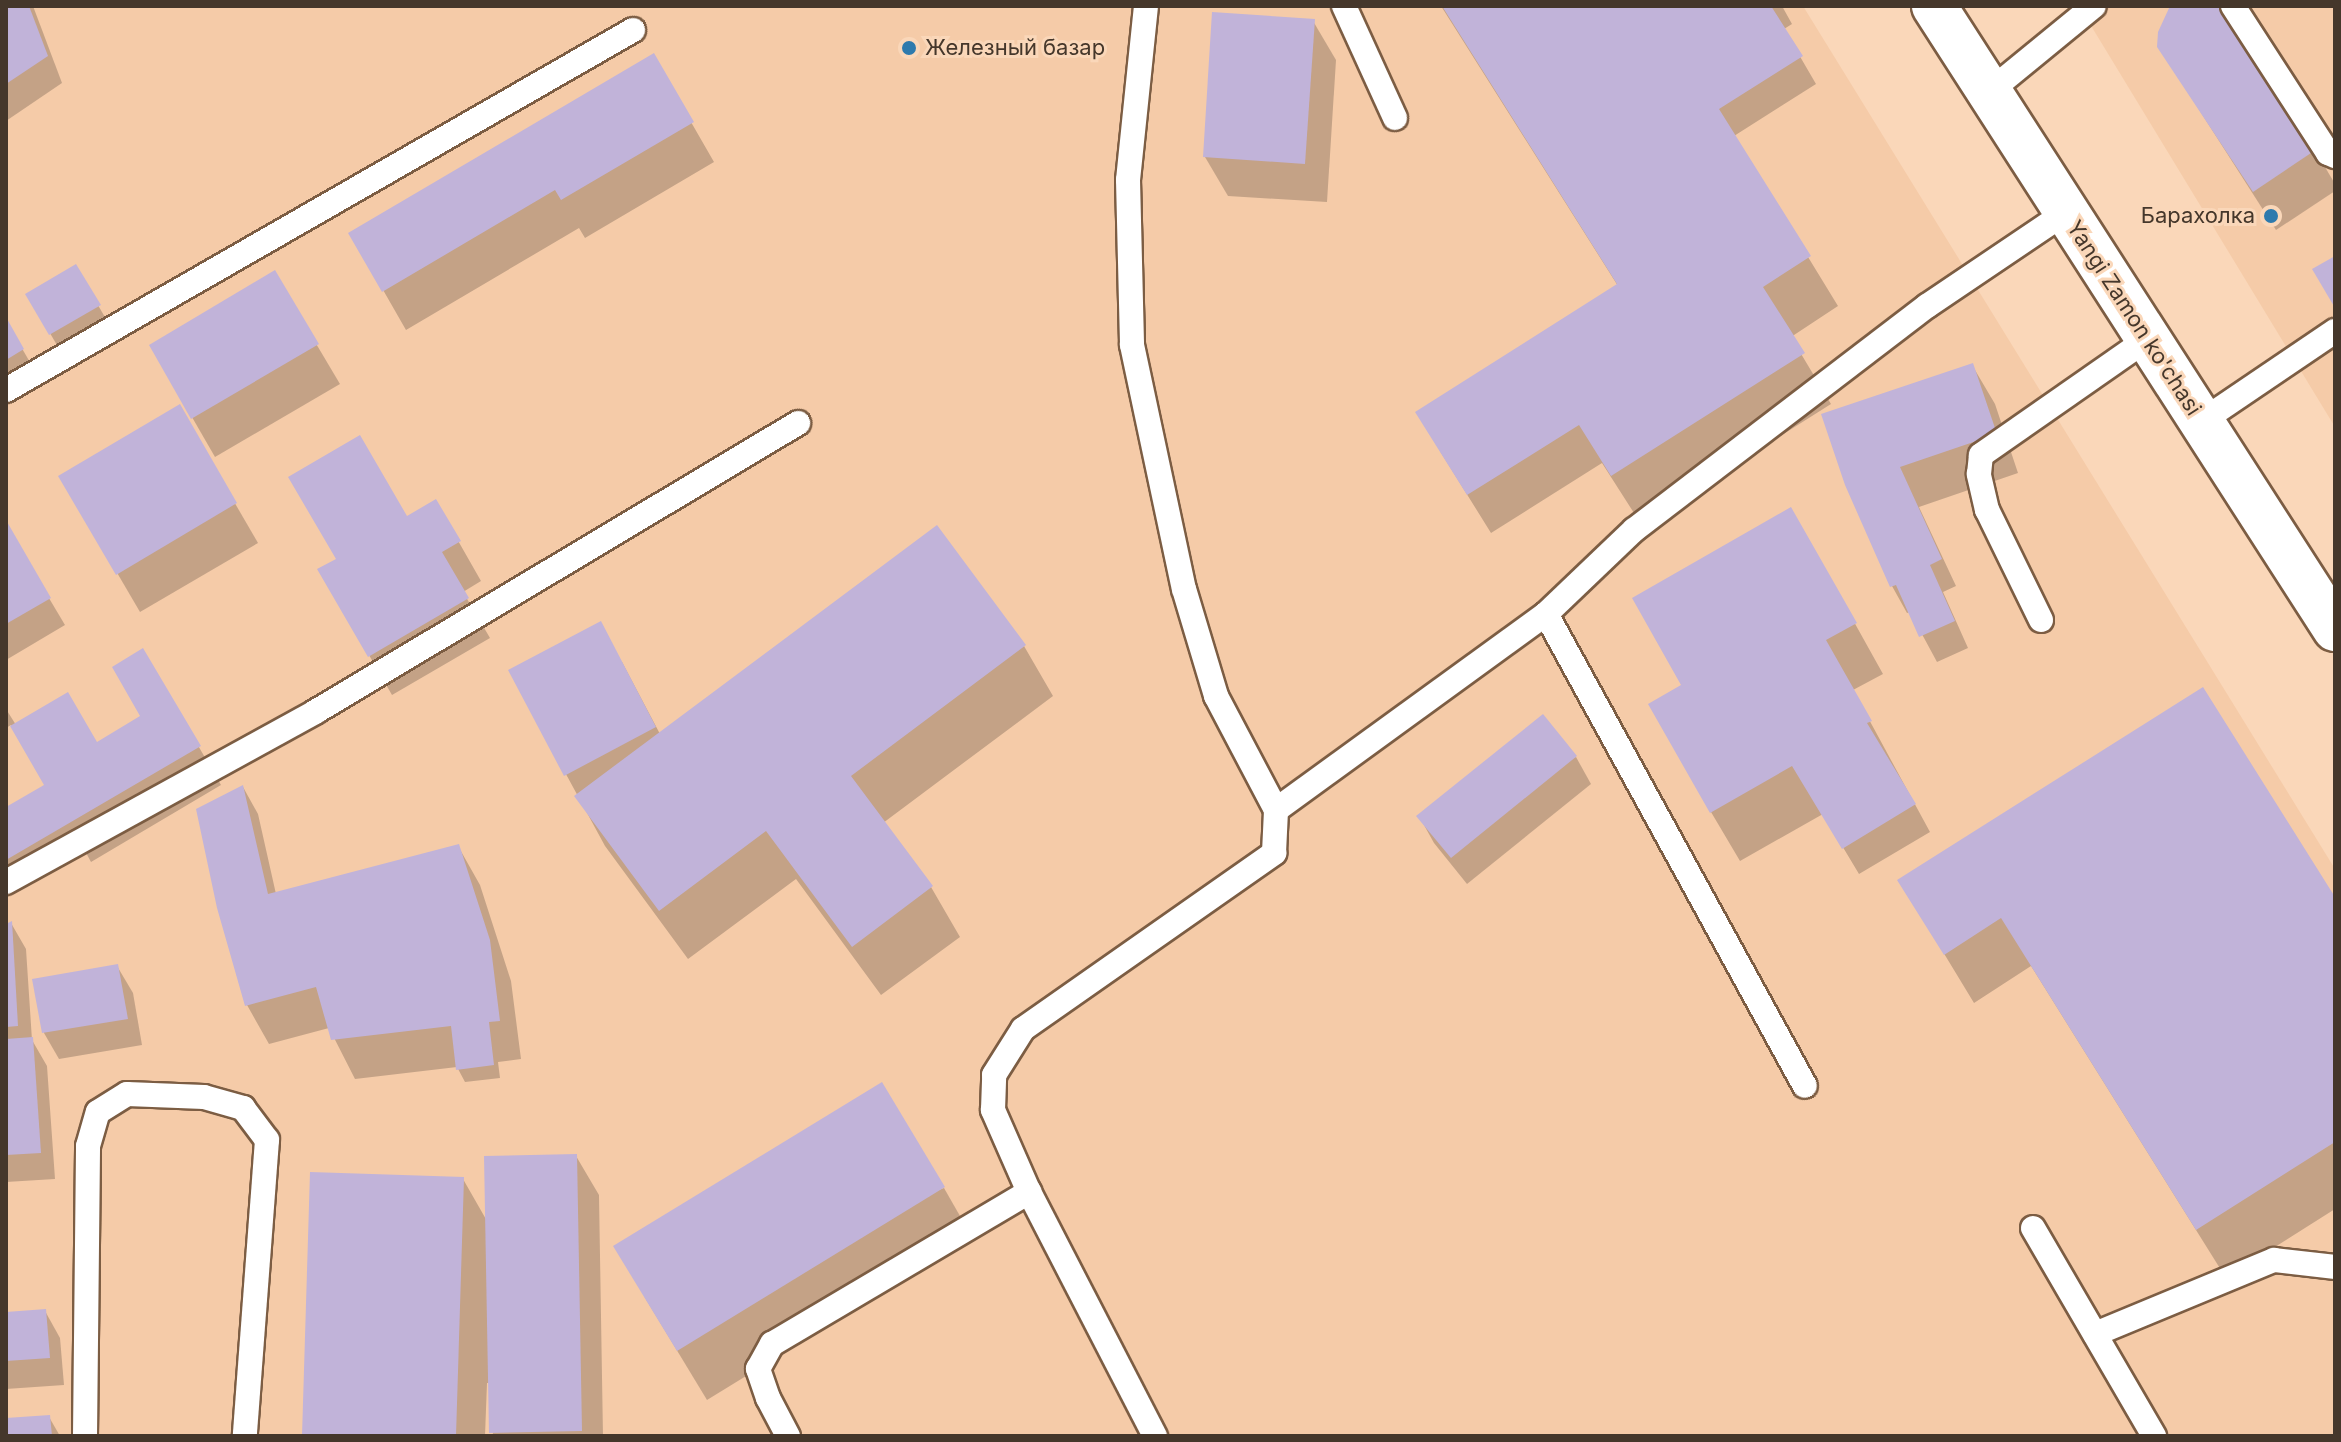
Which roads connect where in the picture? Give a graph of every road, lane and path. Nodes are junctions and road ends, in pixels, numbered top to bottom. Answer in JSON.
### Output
{"nodes":[{"id":1,"x":1146,"y":6,"type":"edge"},
{"id":2,"x":1344,"y":6,"type":"edge"},
{"id":3,"x":1934,"y":6,"type":"edge"},
{"id":4,"x":2094,"y":6,"type":"edge"},
{"id":5,"x":2233,"y":6,"type":"edge"},
{"id":6,"x":633,"y":30,"type":"dead end"},
{"id":7,"x":1990,"y":91,"type":"junction"},
{"id":8,"x":1395,"y":118,"type":"dead end"},
{"id":9,"x":2335,"y":156,"type":"edge"},
{"id":10,"x":2065,"y":213,"type":"junction"},
{"id":11,"x":2335,"y":331,"type":"edge"},
{"id":12,"x":2149,"y":338,"type":"junction"},
{"id":13,"x":6,"y":390,"type":"edge"},
{"id":14,"x":2202,"y":421,"type":"junction"},
{"id":15,"x":798,"y":423,"type":"dead end"},
{"id":16,"x":1546,"y":614,"type":"junction"},
{"id":17,"x":2041,"y":620,"type":"dead end"},
{"id":18,"x":2335,"y":629,"type":"edge"},
{"id":19,"x":1276,"y":810,"type":"junction"},
{"id":20,"x":6,"y":882,"type":"edge"},
{"id":21,"x":1805,"y":1086,"type":"dead end"},
{"id":22,"x":1029,"y":1192,"type":"junction"},
{"id":23,"x":2033,"y":1228,"type":"dead end"},
{"id":24,"x":2335,"y":1267,"type":"edge"},
{"id":25,"x":2095,"y":1334,"type":"junction"},
{"id":26,"x":85,"y":1436,"type":"edge"},
{"id":27,"x":245,"y":1436,"type":"edge"},
{"id":28,"x":788,"y":1436,"type":"edge"},
{"id":29,"x":1155,"y":1436,"type":"edge"},
{"id":30,"x":2154,"y":1436,"type":"edge"}],
"edges":[{"from":1,"to":19,"type":"lane"},
{"from":2,"to":8,"type":"lane"},
{"from":3,"to":7,"type":"street","name":"Yangi Zamon ko'chasi"},
{"from":4,"to":7,"type":"lane"},
{"from":5,"to":9,"type":"lane"},
{"from":6,"to":13,"type":"lane"},
{"from":7,"to":10,"type":"street","name":"Yangi Zamon ko'chasi"},
{"from":10,"to":12,"type":"street","name":"Yangi Zamon ko'chasi"},
{"from":10,"to":16,"type":"lane"},
{"from":11,"to":14,"type":"lane"},
{"from":12,"to":14,"type":"street","name":"Yangi Zamon ko'chasi"},
{"from":12,"to":17,"type":"lane"},
{"from":14,"to":18,"type":"street","name":"Yangi Zamon ko'chasi"},
{"from":15,"to":20,"type":"lane"},
{"from":16,"to":19,"type":"lane"},
{"from":16,"to":21,"type":"lane"},
{"from":19,"to":22,"type":"lane"},
{"from":22,"to":28,"type":"lane"},
{"from":22,"to":29,"type":"lane"},
{"from":23,"to":25,"type":"lane"},
{"from":24,"to":25,"type":"lane"},
{"from":25,"to":30,"type":"lane"},
{"from":26,"to":27,"type":"lane"}]}
